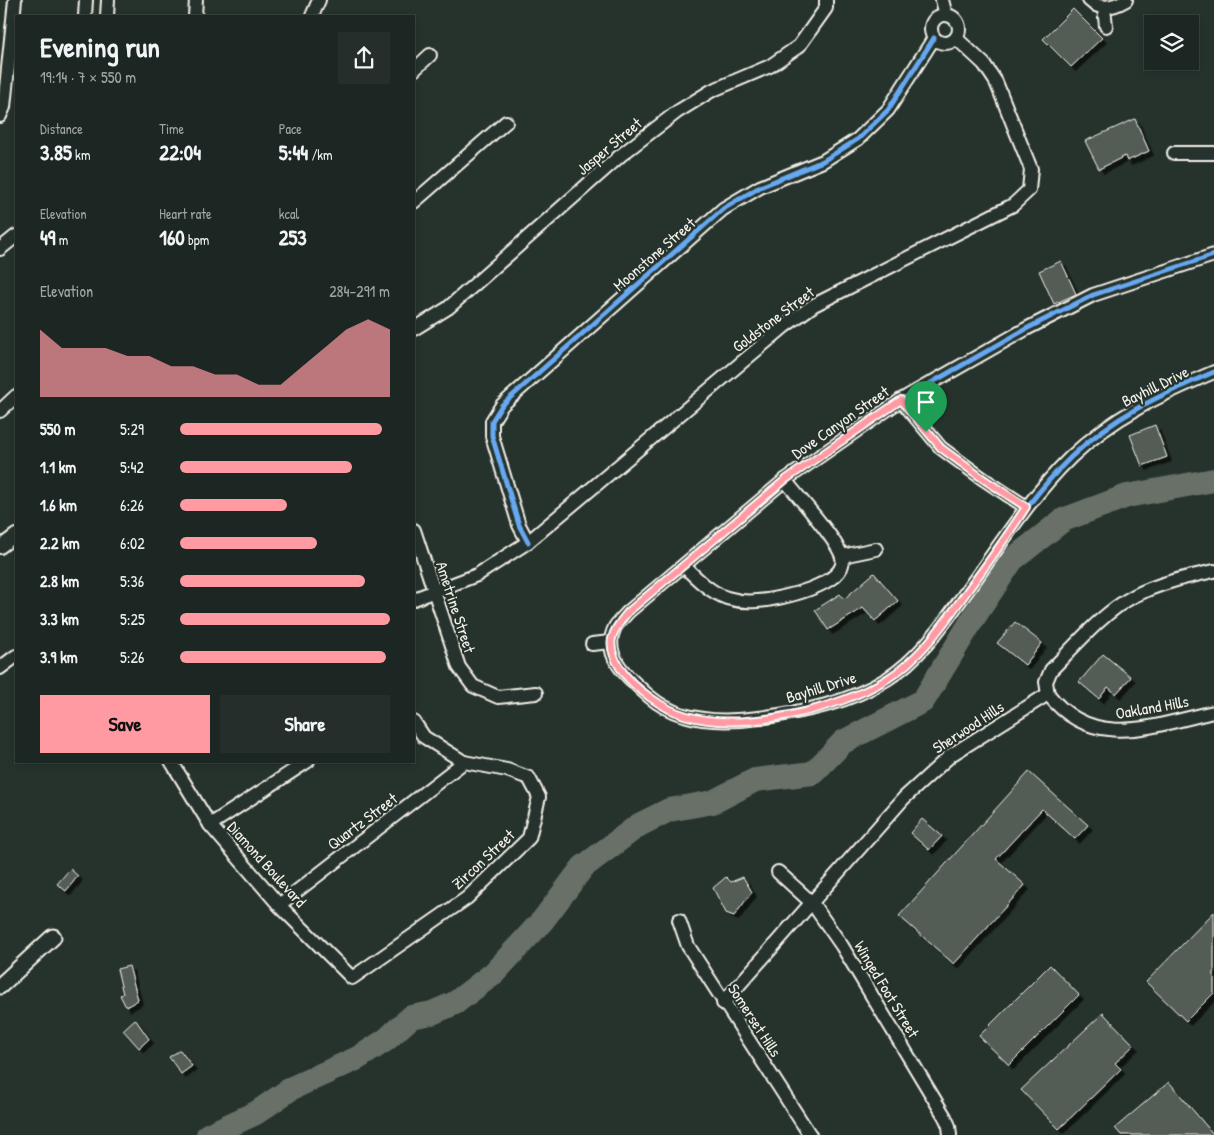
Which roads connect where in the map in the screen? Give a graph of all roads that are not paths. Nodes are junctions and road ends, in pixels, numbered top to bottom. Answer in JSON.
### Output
{"nodes":[{"id":1,"x":15,"y":0,"type":"edge"},
{"id":2,"x":86,"y":0,"type":"edge"},
{"id":3,"x":108,"y":0,"type":"edge"},
{"id":4,"x":196,"y":0,"type":"edge"},
{"id":5,"x":319,"y":0,"type":"edge"},
{"id":6,"x":826,"y":0,"type":"edge"},
{"id":7,"x":942,"y":0,"type":"edge"},
{"id":8,"x":1089,"y":0,"type":"edge"},
{"id":9,"x":1126,"y":0,"type":"edge"},
{"id":10,"x":1104,"y":8,"type":"junction"},
{"id":11,"x":85,"y":15,"type":"edge"},
{"id":12,"x":107,"y":15,"type":"edge"},
{"id":13,"x":194,"y":15,"type":"edge"},
{"id":14,"x":312,"y":15,"type":"edge"},
{"id":15,"x":946,"y":15,"type":"junction"},
{"id":16,"x":1106,"y":26,"type":"dead end"},
{"id":17,"x":934,"y":38,"type":"junction"},
{"id":18,"x":956,"y":38,"type":"junction"},
{"id":19,"x":430,"y":55,"type":"dead end"},
{"id":20,"x":415,"y":69,"type":"edge"},
{"id":21,"x":0,"y":116,"type":"edge"},
{"id":22,"x":506,"y":122,"type":"dead end"},
{"id":23,"x":1174,"y":153,"type":"dead end"},
{"id":24,"x":1214,"y":153,"type":"edge"},
{"id":25,"x":415,"y":201,"type":"edge"},
{"id":26,"x":15,"y":237,"type":"edge"},
{"id":27,"x":0,"y":249,"type":"edge"},
{"id":28,"x":1214,"y":256,"type":"edge"},
{"id":29,"x":415,"y":328,"type":"edge"},
{"id":30,"x":1214,"y":372,"type":"edge"},
{"id":31,"x":15,"y":397,"type":"edge"},
{"id":32,"x":901,"y":400,"type":"junction"},
{"id":33,"x":0,"y":412,"type":"edge"},
{"id":34,"x":785,"y":480,"type":"junction"},
{"id":35,"x":1026,"y":507,"type":"junction"},
{"id":36,"x":415,"y":533,"type":"edge"},
{"id":37,"x":15,"y":536,"type":"edge"},
{"id":38,"x":528,"y":542,"type":"junction"},
{"id":39,"x":0,"y":547,"type":"edge"},
{"id":40,"x":876,"y":549,"type":"dead end"},
{"id":41,"x":842,"y":556,"type":"junction"},
{"id":42,"x":684,"y":566,"type":"junction"},
{"id":43,"x":1214,"y":571,"type":"edge"},
{"id":44,"x":433,"y":590,"type":"junction"},
{"id":45,"x":415,"y":599,"type":"edge"},
{"id":46,"x":611,"y":642,"type":"junction"},
{"id":47,"x":592,"y":644,"type":"dead end"},
{"id":48,"x":15,"y":657,"type":"edge"},
{"id":49,"x":0,"y":668,"type":"edge"},
{"id":50,"x":536,"y":692,"type":"dead end"},
{"id":51,"x":1048,"y":694,"type":"junction"},
{"id":52,"x":1214,"y":712,"type":"edge"},
{"id":53,"x":415,"y":724,"type":"edge"},
{"id":54,"x":464,"y":762,"type":"junction"},
{"id":55,"x":172,"y":763,"type":"edge"},
{"id":56,"x":305,"y":763,"type":"edge"},
{"id":57,"x":210,"y":825,"type":"junction"},
{"id":58,"x":778,"y":872,"type":"dead end"},
{"id":59,"x":812,"y":903,"type":"junction"},
{"id":60,"x":279,"y":905,"type":"junction"},
{"id":61,"x":679,"y":920,"type":"dead end"},
{"id":62,"x":53,"y":937,"type":"dead end"},
{"id":63,"x":352,"y":978,"type":"joint"},
{"id":64,"x":0,"y":986,"type":"edge"},
{"id":65,"x":723,"y":1003,"type":"junction"},
{"id":66,"x":810,"y":1135,"type":"edge"},
{"id":67,"x":950,"y":1135,"type":"edge"}],
"edges":[{"from":1,"to":21,"type":"street"},
{"from":2,"to":11,"type":"street"},
{"from":3,"to":12,"type":"street"},
{"from":4,"to":13,"type":"street"},
{"from":5,"to":14,"type":"street"},
{"from":6,"to":29,"type":"street","name":"Jasper Street"},
{"from":7,"to":15,"type":"street"},
{"from":8,"to":10,"type":"street"},
{"from":9,"to":10,"type":"street"},
{"from":10,"to":16,"type":"street"},
{"from":15,"to":17,"type":"street"},
{"from":15,"to":18,"type":"street"},
{"from":17,"to":18,"type":"street"},
{"from":17,"to":38,"type":"street","name":"Moonstone Street"},
{"from":18,"to":38,"type":"street","name":"Goldstone Street"},
{"from":19,"to":20,"type":"street"},
{"from":22,"to":25,"type":"street"},
{"from":23,"to":24,"type":"street"},
{"from":26,"to":27,"type":"street"},
{"from":28,"to":32,"type":"street","name":"Dove Canyon Street"},
{"from":30,"to":35,"type":"street","name":"Bayhill Drive"},
{"from":31,"to":33,"type":"street"},
{"from":32,"to":34,"type":"street","name":"Dove Canyon Street"},
{"from":32,"to":35,"type":"street"},
{"from":34,"to":41,"type":"street"},
{"from":34,"to":42,"type":"street","name":"Dove Canyon Street"},
{"from":35,"to":46,"type":"street","name":"Bayhill Drive"},
{"from":36,"to":44,"type":"street","name":"Ametrine Street"},
{"from":37,"to":39,"type":"street"},
{"from":38,"to":44,"type":"street","name":"Goldstone Street"},
{"from":40,"to":41,"type":"street"},
{"from":41,"to":42,"type":"street"},
{"from":42,"to":46,"type":"street","name":"Dove Canyon Street"},
{"from":43,"to":51,"type":"street"},
{"from":44,"to":45,"type":"street","name":"Goldstone Street"},
{"from":44,"to":50,"type":"street","name":"Ametrine Street"},
{"from":46,"to":47,"type":"street"},
{"from":48,"to":49,"type":"street"},
{"from":51,"to":52,"type":"street","name":"Oakland Hills"},
{"from":51,"to":59,"type":"street","name":"Sherwood Hills"},
{"from":53,"to":54,"type":"street"},
{"from":54,"to":60,"type":"street","name":"Quartz Street"},
{"from":54,"to":63,"type":"street","name":"Zircon Street"},
{"from":55,"to":57,"type":"street","name":"Diamond Boulevard"},
{"from":56,"to":57,"type":"street"},
{"from":57,"to":60,"type":"street","name":"Diamond Boulevard"},
{"from":58,"to":59,"type":"street","name":"Winged Foot Street"},
{"from":59,"to":65,"type":"street","name":"Sherwood Hills"},
{"from":59,"to":67,"type":"street","name":"Winged Foot Street"},
{"from":60,"to":63,"type":"street","name":"Diamond Boulevard"},
{"from":61,"to":65,"type":"street","name":"Somerset Hills"},
{"from":62,"to":64,"type":"street"},
{"from":65,"to":66,"type":"street","name":"Somerset Hills"}]}
